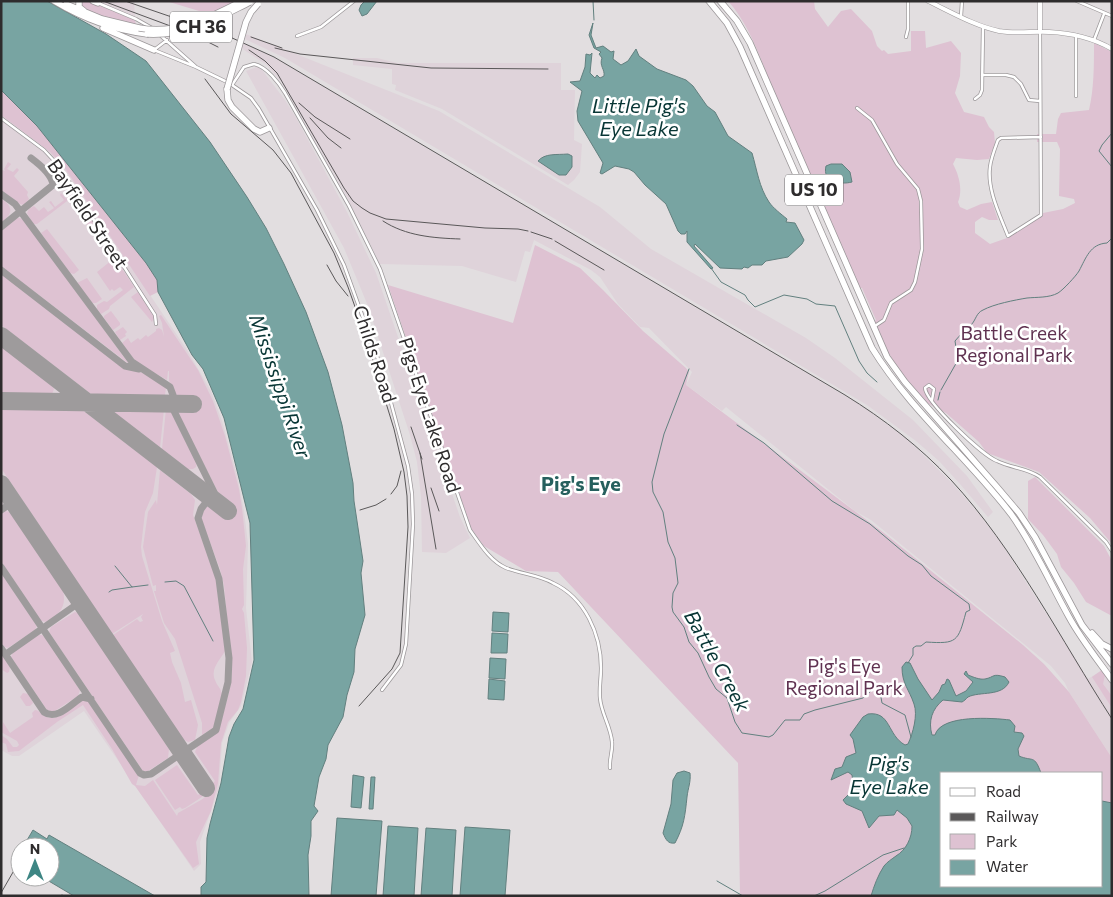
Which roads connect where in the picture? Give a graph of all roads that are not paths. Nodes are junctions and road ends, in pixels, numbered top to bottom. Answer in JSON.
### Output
{"nodes":[{"id":1,"x":54,"y":1,"type":"edge"},
{"id":2,"x":61,"y":1,"type":"edge"},
{"id":3,"x":79,"y":1,"type":"edge"},
{"id":4,"x":242,"y":1,"type":"edge"},
{"id":5,"x":354,"y":1,"type":"edge"},
{"id":6,"x":709,"y":1,"type":"edge"},
{"id":7,"x":720,"y":1,"type":"edge"},
{"id":8,"x":908,"y":1,"type":"edge"},
{"id":9,"x":928,"y":1,"type":"edge"},
{"id":10,"x":962,"y":1,"type":"edge"},
{"id":11,"x":1040,"y":1,"type":"edge"},
{"id":12,"x":1077,"y":1,"type":"edge"},
{"id":13,"x":95,"y":2,"type":"edge"},
{"id":14,"x":255,"y":2,"type":"edge"},
{"id":15,"x":70,"y":10,"type":"junction"},
{"id":16,"x":1104,"y":14,"type":"junction"},
{"id":17,"x":961,"y":16,"type":"junction"},
{"id":18,"x":1112,"y":16,"type":"edge"},
{"id":19,"x":102,"y":20,"type":"junction"},
{"id":20,"x":983,"y":26,"type":"junction"},
{"id":21,"x":1040,"y":32,"type":"junction"},
{"id":22,"x":1076,"y":35,"type":"junction"},
{"id":23,"x":297,"y":36,"type":"dead end"},
{"id":24,"x":906,"y":37,"type":"dead end"},
{"id":25,"x":167,"y":40,"type":"junction"},
{"id":26,"x":1094,"y":40,"type":"junction"},
{"id":27,"x":1112,"y":49,"type":"edge"},
{"id":28,"x":154,"y":50,"type":"junction"},
{"id":29,"x":196,"y":67,"type":"junction"},
{"id":30,"x":982,"y":75,"type":"junction"},
{"id":31,"x":230,"y":87,"type":"junction"},
{"id":32,"x":1076,"y":96,"type":"dead end"},
{"id":33,"x":975,"y":99,"type":"dead end"},
{"id":34,"x":1040,"y":101,"type":"junction"},
{"id":35,"x":857,"y":108,"type":"dead end"},
{"id":36,"x":1,"y":118,"type":"edge"},
{"id":37,"x":269,"y":128,"type":"junction"},
{"id":38,"x":1041,"y":137,"type":"junction"},
{"id":39,"x":156,"y":324,"type":"dead end"},
{"id":40,"x":873,"y":328,"type":"junction"},
{"id":41,"x":932,"y":400,"type":"junction"},
{"id":42,"x":1112,"y":552,"type":"edge"},
{"id":43,"x":1082,"y":625,"type":"junction"},
{"id":44,"x":1112,"y":649,"type":"edge"},
{"id":45,"x":1112,"y":664,"type":"edge"},
{"id":46,"x":1110,"y":672,"type":"edge"},
{"id":47,"x":1112,"y":680,"type":"edge"},
{"id":48,"x":382,"y":690,"type":"dead end"},
{"id":49,"x":610,"y":768,"type":"dead end"}],
"edges":[{"from":1,"to":15,"type":"highway","number":"CH 36"},
{"from":2,"to":19,"type":"highway","number":"CH 36"},
{"from":3,"to":19,"type":"highway"},
{"from":4,"to":19,"type":"highway","number":"CH 36","bridge":true},
{"from":5,"to":23,"type":"street"},
{"from":6,"to":46,"type":"highway","number":"US 10"},
{"from":7,"to":40,"type":"highway","number":"US 10"},
{"from":8,"to":24,"type":"street"},
{"from":9,"to":17,"type":"street"},
{"from":10,"to":17,"type":"street"},
{"from":11,"to":21,"type":"street"},
{"from":12,"to":16,"type":"street"},
{"from":13,"to":25,"type":"street","name":"Childs Road"},
{"from":14,"to":15,"type":"highway","number":"CH 36","bridge":true},
{"from":14,"to":31,"type":"highway","bridge":true},
{"from":15,"to":28,"type":"highway"},
{"from":16,"to":18,"type":"street"},
{"from":16,"to":26,"type":"street"},
{"from":17,"to":20,"type":"street"},
{"from":20,"to":21,"type":"street"},
{"from":20,"to":30,"type":"street"},
{"from":21,"to":22,"type":"street"},
{"from":21,"to":34,"type":"street"},
{"from":22,"to":26,"type":"street"},
{"from":22,"to":32,"type":"street"},
{"from":25,"to":28,"type":"street"},
{"from":25,"to":29,"type":"street","name":"Childs Road"},
{"from":26,"to":27,"type":"street"},
{"from":28,"to":29,"type":"street","name":"Childs Road"},
{"from":29,"to":31,"type":"street","name":"Childs Road"},
{"from":30,"to":33,"type":"street"},
{"from":30,"to":34,"type":"street"},
{"from":31,"to":37,"type":"street","name":"Childs Road"},
{"from":31,"to":37,"type":"highway"},
{"from":31,"to":49,"type":"street","name":"Pigs Eye Lake Road"},
{"from":34,"to":38,"type":"street"},
{"from":35,"to":40,"type":"street"},
{"from":36,"to":39,"type":"street","name":"Bayfield Street"},
{"from":37,"to":48,"type":"street","name":"Childs Road"},
{"from":38,"to":38,"type":"street"},
{"from":40,"to":43,"type":"highway","number":"US 10"},
{"from":41,"to":41,"type":"street"},
{"from":41,"to":42,"type":"street"},
{"from":43,"to":44,"type":"highway"},
{"from":43,"to":45,"type":"highway","number":"US 10"},
{"from":46,"to":47,"type":"highway","number":"US 10"}]}
